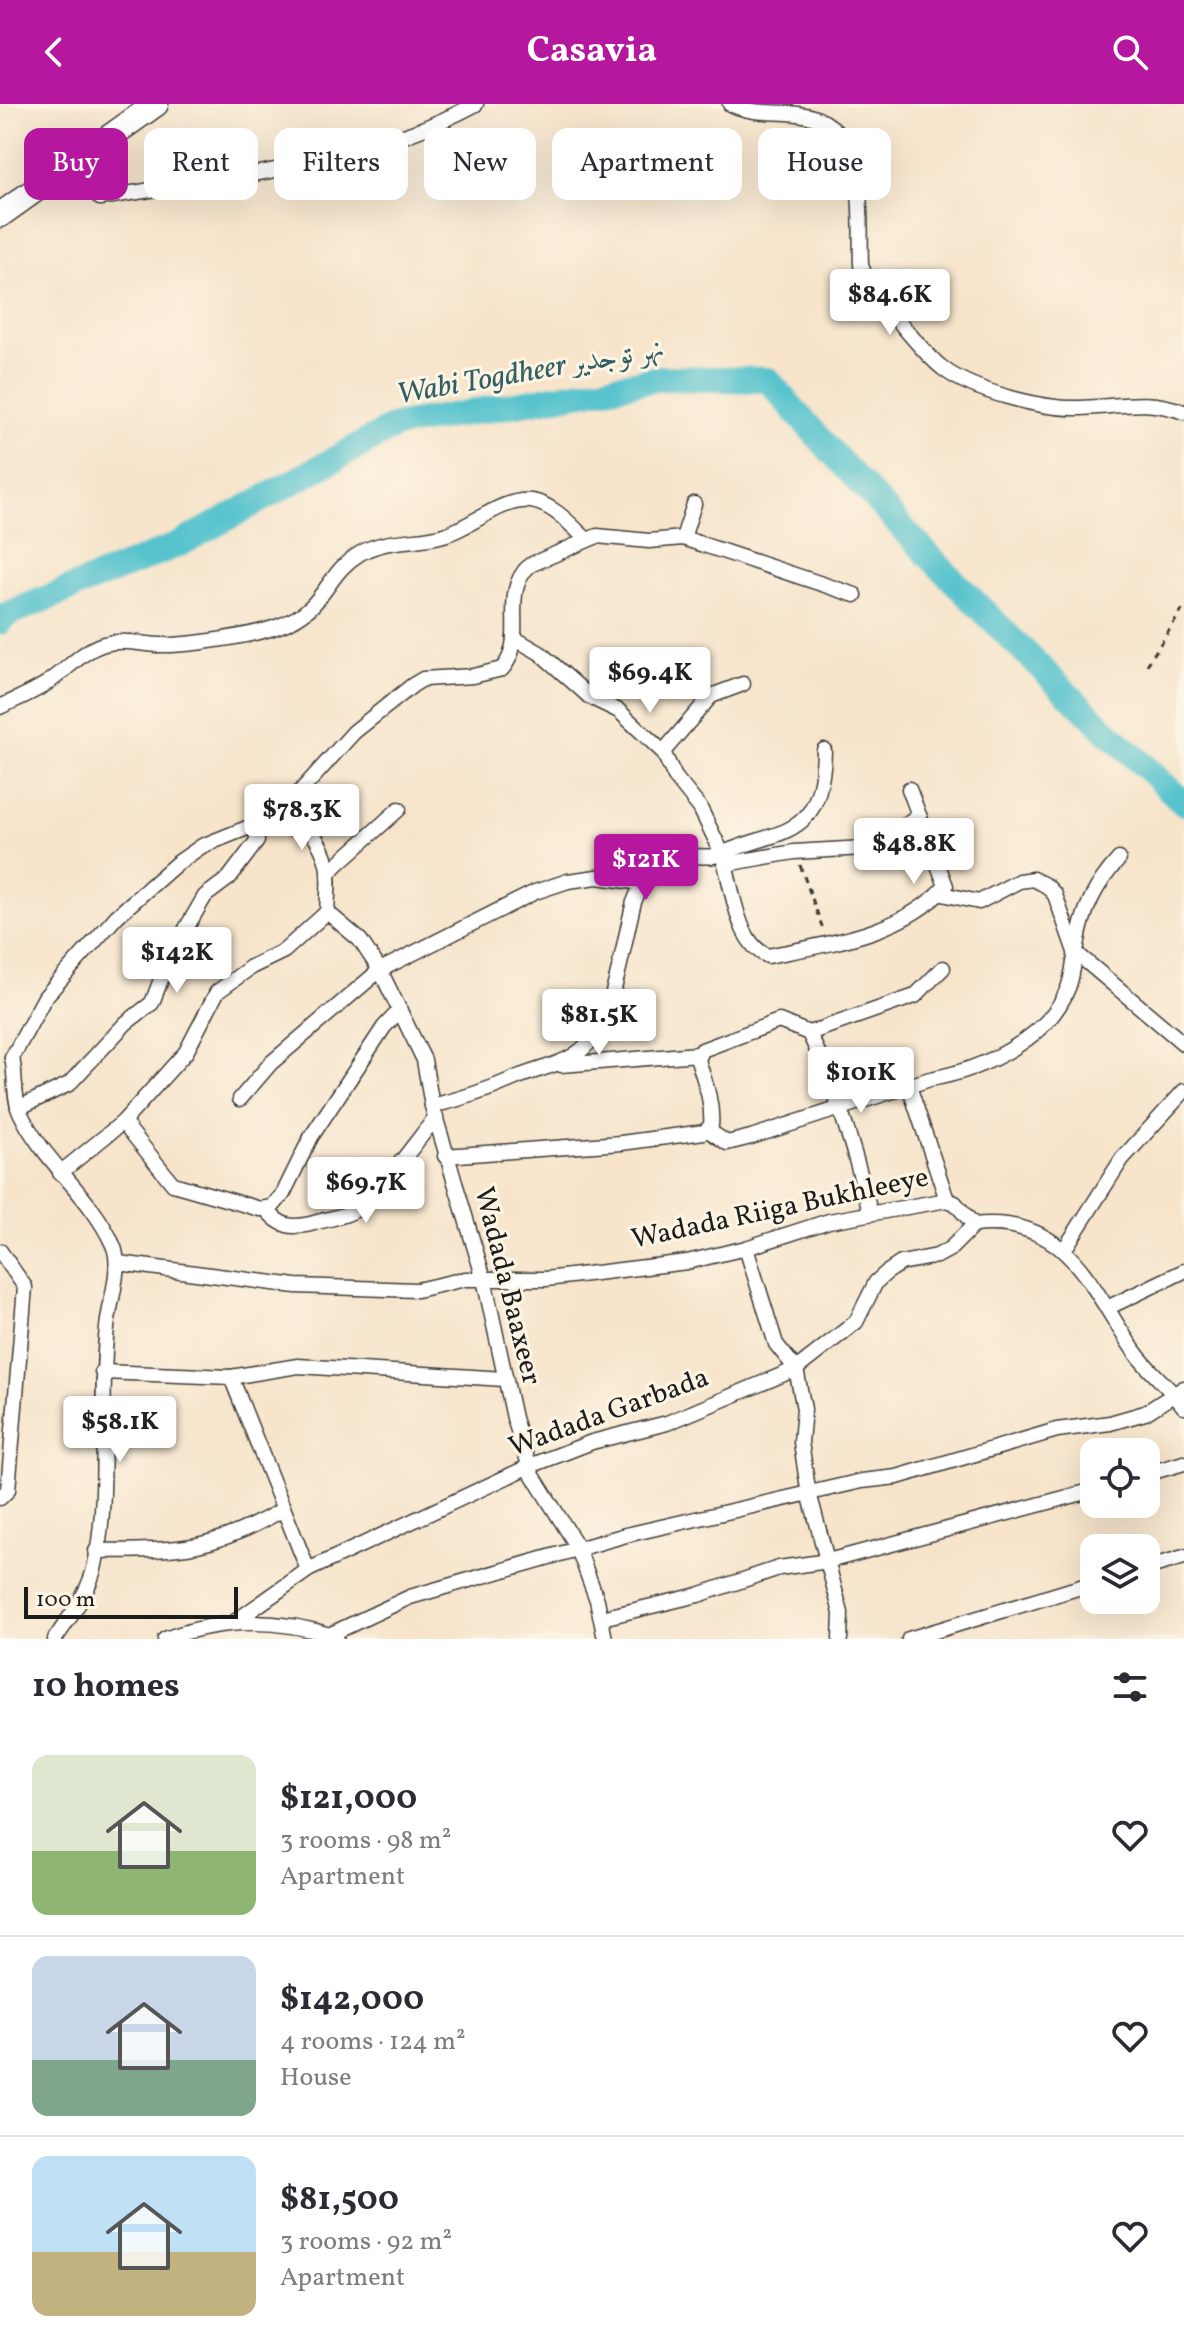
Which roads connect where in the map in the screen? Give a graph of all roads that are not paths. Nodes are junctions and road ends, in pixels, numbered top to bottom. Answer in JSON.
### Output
{"nodes":[{"id":1,"x":156,"y":104,"type":"edge"},
{"id":2,"x":476,"y":104,"type":"edge"},
{"id":3,"x":730,"y":104,"type":"edge"},
{"id":4,"x":128,"y":194,"type":"edge"},
{"id":5,"x":0,"y":215,"type":"edge"},
{"id":6,"x":1183,"y":409,"type":"edge"},
{"id":7,"x":694,"y":504,"type":"dead end"},
{"id":8,"x":683,"y":538,"type":"junction"},
{"id":9,"x":586,"y":539,"type":"junction"},
{"id":10,"x":855,"y":595,"type":"dead end"},
{"id":11,"x":514,"y":638,"type":"junction"},
{"id":12,"x":743,"y":684,"type":"dead end"},
{"id":13,"x":0,"y":707,"type":"edge"},
{"id":14,"x":824,"y":750,"type":"dead end"},
{"id":15,"x":663,"y":752,"type":"junction"},
{"id":16,"x":909,"y":789,"type":"dead end"},
{"id":17,"x":399,"y":809,"type":"dead end"},
{"id":18,"x":276,"y":811,"type":"junction"},
{"id":19,"x":919,"y":815,"type":"junction"},
{"id":20,"x":256,"y":826,"type":"junction"},
{"id":21,"x":723,"y":857,"type":"junction"},
{"id":22,"x":1119,"y":859,"type":"dead end"},
{"id":23,"x":331,"y":870,"type":"junction"},
{"id":24,"x":642,"y":883,"type":"junction"},
{"id":25,"x":938,"y":893,"type":"junction"},
{"id":26,"x":327,"y":912,"type":"junction"},
{"id":27,"x":1075,"y":952,"type":"junction"},
{"id":28,"x":943,"y":968,"type":"dead end"},
{"id":29,"x":380,"y":970,"type":"junction"},
{"id":30,"x":400,"y":1010,"type":"junction"},
{"id":31,"x":809,"y":1033,"type":"junction"},
{"id":32,"x":1184,"y":1044,"type":"edge"},
{"id":33,"x":698,"y":1054,"type":"junction"},
{"id":34,"x":6,"y":1059,"type":"edge"},
{"id":35,"x":560,"y":1065,"type":"junction"},
{"id":36,"x":909,"y":1086,"type":"junction"},
{"id":37,"x":1184,"y":1091,"type":"edge"},
{"id":38,"x":240,"y":1099,"type":"dead end"},
{"id":39,"x":18,"y":1108,"type":"junction"},
{"id":40,"x":838,"y":1108,"type":"junction"},
{"id":41,"x":434,"y":1112,"type":"junction"},
{"id":42,"x":123,"y":1122,"type":"junction"},
{"id":43,"x":708,"y":1130,"type":"junction"},
{"id":44,"x":445,"y":1156,"type":"junction"},
{"id":45,"x":60,"y":1173,"type":"junction"},
{"id":46,"x":947,"y":1200,"type":"junction"},
{"id":47,"x":266,"y":1209,"type":"junction"},
{"id":48,"x":870,"y":1212,"type":"junction"},
{"id":49,"x":974,"y":1225,"type":"junction"},
{"id":50,"x":746,"y":1248,"type":"junction"},
{"id":51,"x":1064,"y":1250,"type":"junction"},
{"id":52,"x":0,"y":1251,"type":"edge"},
{"id":53,"x":119,"y":1263,"type":"junction"},
{"id":54,"x":1184,"y":1271,"type":"edge"},
{"id":55,"x":484,"y":1279,"type":"junction"},
{"id":56,"x":1107,"y":1308,"type":"junction"},
{"id":57,"x":796,"y":1369,"type":"junction"},
{"id":58,"x":102,"y":1372,"type":"junction"},
{"id":59,"x":231,"y":1377,"type":"junction"},
{"id":60,"x":504,"y":1379,"type":"junction"},
{"id":61,"x":1178,"y":1391,"type":"edge"},
{"id":62,"x":1184,"y":1407,"type":"edge"},
{"id":63,"x":1184,"y":1463,"type":"edge"},
{"id":64,"x":530,"y":1466,"type":"junction"},
{"id":65,"x":1160,"y":1470,"type":"edge"},
{"id":66,"x":809,"y":1493,"type":"junction"},
{"id":67,"x":1080,"y":1494,"type":"edge"},
{"id":68,"x":0,"y":1498,"type":"edge"},
{"id":69,"x":282,"y":1510,"type":"junction"},
{"id":70,"x":579,"y":1550,"type":"junction"},
{"id":71,"x":96,"y":1551,"type":"junction"},
{"id":72,"x":1184,"y":1557,"type":"edge"},
{"id":73,"x":828,"y":1561,"type":"junction"},
{"id":74,"x":1160,"y":1564,"type":"edge"},
{"id":75,"x":308,"y":1570,"type":"junction"},
{"id":76,"x":1080,"y":1587,"type":"edge"},
{"id":77,"x":602,"y":1618,"type":"junction"},
{"id":78,"x":233,"y":1623,"type":"junction"},
{"id":79,"x":336,"y":1637,"type":"edge"},
{"id":80,"x":55,"y":1639,"type":"edge"},
{"id":81,"x":165,"y":1639,"type":"edge"},
{"id":82,"x":605,"y":1639,"type":"edge"},
{"id":83,"x":840,"y":1639,"type":"edge"},
{"id":84,"x":909,"y":1639,"type":"edge"}],
"edges":[{"from":1,"to":5,"type":"highway"},
{"from":2,"to":4,"type":"street"},
{"from":3,"to":6,"type":"street"},
{"from":7,"to":8,"type":"street"},
{"from":8,"to":9,"type":"street"},
{"from":8,"to":10,"type":"street"},
{"from":9,"to":11,"type":"street"},
{"from":9,"to":13,"type":"street"},
{"from":11,"to":15,"type":"street"},
{"from":11,"to":18,"type":"street"},
{"from":12,"to":15,"type":"street"},
{"from":14,"to":21,"type":"street"},
{"from":15,"to":21,"type":"street"},
{"from":16,"to":19,"type":"street"},
{"from":17,"to":23,"type":"street"},
{"from":18,"to":20,"type":"street"},
{"from":18,"to":23,"type":"street"},
{"from":19,"to":21,"type":"street"},
{"from":19,"to":25,"type":"street"},
{"from":20,"to":34,"type":"street"},
{"from":20,"to":39,"type":"street"},
{"from":21,"to":24,"type":"street"},
{"from":21,"to":25,"type":"street"},
{"from":22,"to":27,"type":"street"},
{"from":23,"to":26,"type":"street"},
{"from":24,"to":29,"type":"street"},
{"from":24,"to":35,"type":"street"},
{"from":25,"to":27,"type":"street"},
{"from":26,"to":29,"type":"street","name":"Wadada Baaxeer"},
{"from":26,"to":42,"type":"street"},
{"from":27,"to":32,"type":"street"},
{"from":27,"to":36,"type":"street"},
{"from":28,"to":31,"type":"street"},
{"from":29,"to":30,"type":"street","name":"Wadada Baaxeer"},
{"from":29,"to":38,"type":"street"},
{"from":30,"to":41,"type":"street","name":"Wadada Baaxeer"},
{"from":30,"to":47,"type":"street"},
{"from":31,"to":33,"type":"street"},
{"from":31,"to":40,"type":"street"},
{"from":33,"to":35,"type":"street"},
{"from":33,"to":43,"type":"street"},
{"from":34,"to":39,"type":"street"},
{"from":35,"to":41,"type":"street"},
{"from":36,"to":40,"type":"street"},
{"from":36,"to":46,"type":"street"},
{"from":37,"to":51,"type":"street"},
{"from":39,"to":45,"type":"street"},
{"from":40,"to":43,"type":"street"},
{"from":40,"to":48,"type":"street"},
{"from":41,"to":44,"type":"street","name":"Wadada Baaxeer"},
{"from":41,"to":47,"type":"street"},
{"from":42,"to":45,"type":"street"},
{"from":42,"to":47,"type":"street"},
{"from":43,"to":44,"type":"street"},
{"from":44,"to":55,"type":"street","name":"Wadada Baaxeer"},
{"from":45,"to":53,"type":"street"},
{"from":46,"to":48,"type":"street","name":"Wadada Riiga Bukhleeye"},
{"from":46,"to":49,"type":"street","name":"Wadada Riiga Bukhleeye"},
{"from":48,"to":50,"type":"street","name":"Wadada Riiga Bukhleeye"},
{"from":49,"to":51,"type":"street"},
{"from":49,"to":57,"type":"street","name":"Wadada Garbada"},
{"from":50,"to":55,"type":"street","name":"Wadada Riiga Bukhleeye"},
{"from":50,"to":57,"type":"street"},
{"from":51,"to":56,"type":"street"},
{"from":52,"to":68,"type":"street"},
{"from":53,"to":55,"type":"street","name":"Wadada Riiga Bukhleeye"},
{"from":53,"to":58,"type":"street"},
{"from":54,"to":56,"type":"street"},
{"from":55,"to":60,"type":"street","name":"Wadada Baaxeer"},
{"from":56,"to":61,"type":"street"},
{"from":57,"to":64,"type":"street","name":"Wadada Garbada"},
{"from":57,"to":66,"type":"street"},
{"from":58,"to":59,"type":"street"},
{"from":58,"to":71,"type":"street"},
{"from":59,"to":60,"type":"street"},
{"from":59,"to":69,"type":"street"},
{"from":60,"to":64,"type":"street","name":"Wadada Baaxeer"},
{"from":61,"to":62,"type":"street"},
{"from":61,"to":66,"type":"street"},
{"from":63,"to":65,"type":"street"},
{"from":64,"to":70,"type":"street","name":"Wadada Baaxeer"},
{"from":64,"to":75,"type":"street","name":"Wadada Garbada"},
{"from":66,"to":70,"type":"street"},
{"from":66,"to":73,"type":"street"},
{"from":67,"to":73,"type":"street"},
{"from":69,"to":71,"type":"street"},
{"from":69,"to":75,"type":"street"},
{"from":70,"to":77,"type":"street","name":"Wadada Baaxeer"},
{"from":70,"to":79,"type":"street"},
{"from":71,"to":80,"type":"street"},
{"from":72,"to":74,"type":"street"},
{"from":73,"to":77,"type":"street"},
{"from":73,"to":83,"type":"street"},
{"from":75,"to":78,"type":"street","name":"Wadada Garbada"},
{"from":76,"to":84,"type":"street"},
{"from":77,"to":82,"type":"street","name":"Wadada Baaxeer"},
{"from":78,"to":79,"type":"street"},
{"from":78,"to":81,"type":"street"}]}
